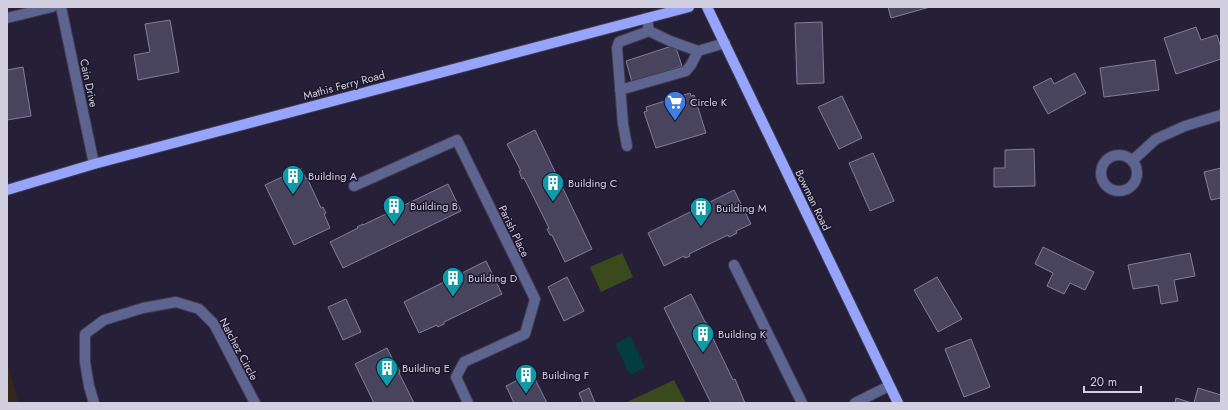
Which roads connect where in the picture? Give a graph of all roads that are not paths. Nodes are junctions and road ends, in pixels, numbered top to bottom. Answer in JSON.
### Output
{"nodes":[{"id":1,"x":52,"y":7,"type":"edge"},
{"id":2,"x":61,"y":7,"type":"edge"},
{"id":3,"x":689,"y":7,"type":"edge"},
{"id":4,"x":707,"y":7,"type":"edge"},
{"id":5,"x":7,"y":18,"type":"edge"},
{"id":6,"x":647,"y":18,"type":"junction"},
{"id":7,"x":648,"y":31,"type":"junction"},
{"id":8,"x":725,"y":43,"type":"junction"},
{"id":9,"x":698,"y":51,"type":"junction"},
{"id":10,"x":620,"y":90,"type":"junction"},
{"id":11,"x":1221,"y":116,"type":"edge"},
{"id":12,"x":627,"y":146,"type":"dead end"},
{"id":13,"x":1132,"y":160,"type":"dead end"},
{"id":14,"x":94,"y":164,"type":"junction"},
{"id":15,"x":354,"y":186,"type":"dead end"},
{"id":16,"x":7,"y":190,"type":"edge"},
{"id":17,"x":734,"y":265,"type":"dead end"},
{"id":18,"x":889,"y":386,"type":"junction"},
{"id":19,"x":94,"y":403,"type":"edge"},
{"id":20,"x":254,"y":403,"type":"edge"},
{"id":21,"x":468,"y":403,"type":"edge"},
{"id":22,"x":802,"y":403,"type":"edge"},
{"id":23,"x":856,"y":403,"type":"edge"},
{"id":24,"x":898,"y":403,"type":"edge"}],
"edges":[{"from":1,"to":5,"type":"street"},
{"from":2,"to":14,"type":"street","name":"Cain Drive"},
{"from":3,"to":6,"type":"main road","name":"Mathis Ferry Road"},
{"from":4,"to":8,"type":"main road","name":"Bowman Road"},
{"from":6,"to":7,"type":"street"},
{"from":6,"to":14,"type":"main road","name":"Mathis Ferry Road"},
{"from":7,"to":9,"type":"street"},
{"from":7,"to":10,"type":"street"},
{"from":8,"to":9,"type":"street"},
{"from":8,"to":18,"type":"main road","name":"Bowman Road"},
{"from":9,"to":10,"type":"street"},
{"from":10,"to":12,"type":"street"},
{"from":11,"to":13,"type":"street"},
{"from":14,"to":16,"type":"main road","name":"Mathis Ferry Road"},
{"from":15,"to":21,"type":"street","name":"Parish Place"},
{"from":17,"to":22,"type":"street"},
{"from":18,"to":23,"type":"street"},
{"from":18,"to":24,"type":"main road","name":"Bowman Road"},
{"from":19,"to":20,"type":"street","name":"Natchez Circle"}]}
